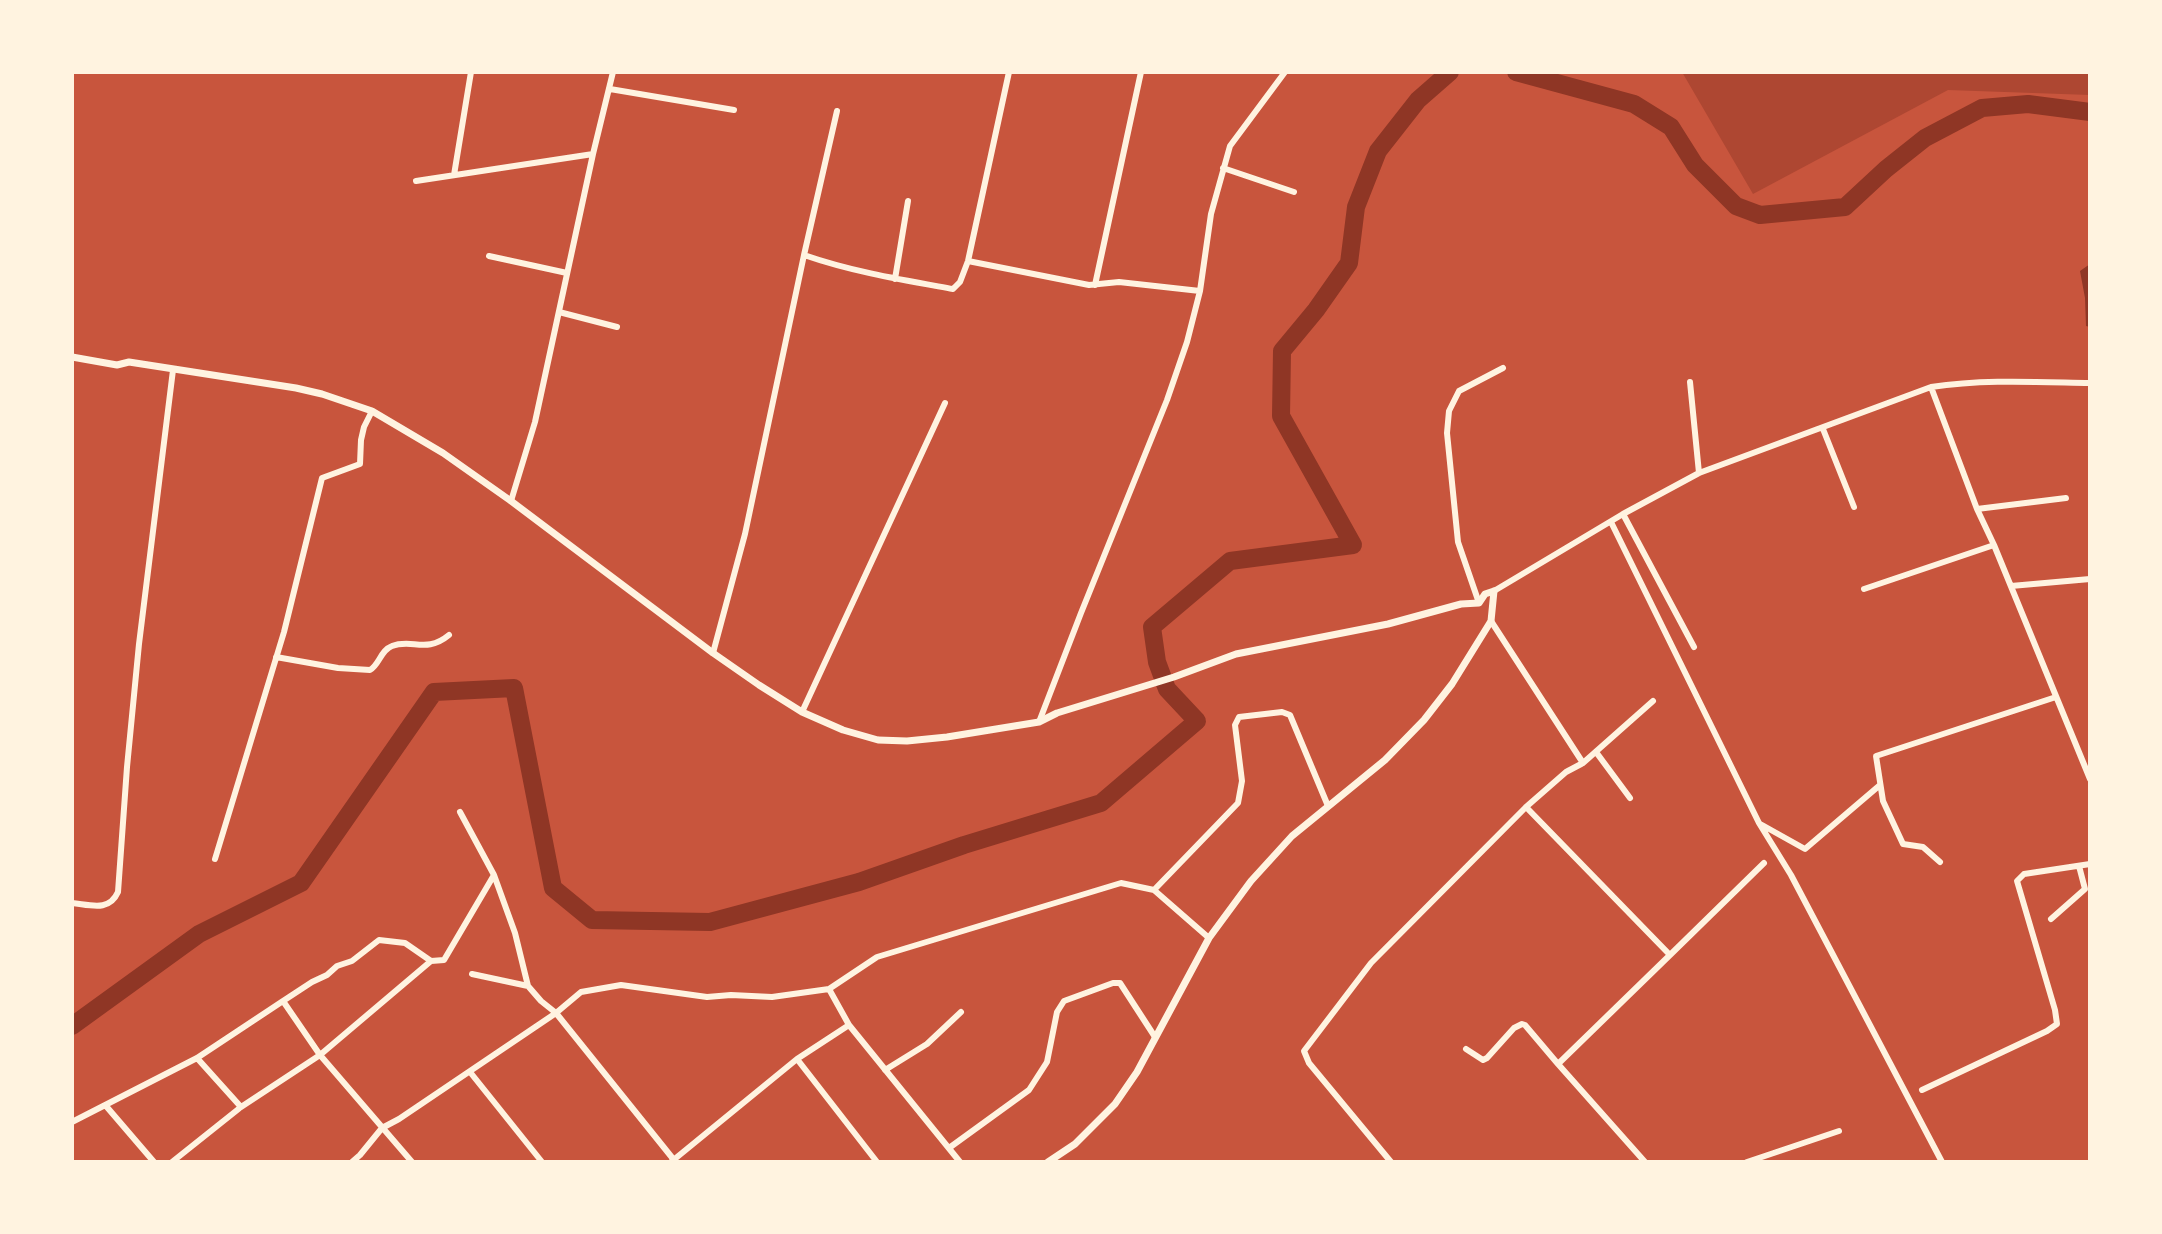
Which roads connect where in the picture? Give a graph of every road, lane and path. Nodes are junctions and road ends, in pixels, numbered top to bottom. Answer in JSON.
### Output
{"nodes":[{"id":1,"x":471,"y":72,"type":"edge"},
{"id":2,"x":613,"y":72,"type":"edge"},
{"id":3,"x":1009,"y":72,"type":"edge"},
{"id":4,"x":1141,"y":72,"type":"edge"},
{"id":5,"x":1285,"y":72,"type":"edge"},
{"id":6,"x":610,"y":89,"type":"junction"},
{"id":7,"x":734,"y":110,"type":"dead end"},
{"id":8,"x":837,"y":111,"type":"dead end"},
{"id":9,"x":593,"y":154,"type":"junction"},
{"id":10,"x":1223,"y":168,"type":"junction"},
{"id":11,"x":454,"y":175,"type":"junction"},
{"id":12,"x":416,"y":181,"type":"dead end"},
{"id":13,"x":1294,"y":192,"type":"dead end"},
{"id":14,"x":908,"y":201,"type":"dead end"},
{"id":15,"x":804,"y":255,"type":"junction"},
{"id":16,"x":489,"y":256,"type":"dead end"},
{"id":17,"x":968,"y":261,"type":"junction"},
{"id":18,"x":567,"y":273,"type":"junction"},
{"id":19,"x":895,"y":279,"type":"junction"},
{"id":20,"x":1095,"y":285,"type":"junction"},
{"id":21,"x":1200,"y":291,"type":"junction"},
{"id":22,"x":559,"y":312,"type":"junction"},
{"id":23,"x":617,"y":327,"type":"dead end"},
{"id":24,"x":72,"y":357,"type":"edge"},
{"id":25,"x":1503,"y":368,"type":"dead end"},
{"id":26,"x":173,"y":370,"type":"junction"},
{"id":27,"x":1690,"y":382,"type":"dead end"},
{"id":28,"x":2090,"y":383,"type":"edge"},
{"id":29,"x":1931,"y":387,"type":"junction"},
{"id":30,"x":945,"y":403,"type":"dead end"},
{"id":31,"x":372,"y":411,"type":"junction"},
{"id":32,"x":1823,"y":429,"type":"junction"},
{"id":33,"x":1699,"y":473,"type":"junction"},
{"id":34,"x":2066,"y":498,"type":"dead end"},
{"id":35,"x":511,"y":501,"type":"junction"},
{"id":36,"x":1854,"y":507,"type":"dead end"},
{"id":37,"x":1977,"y":509,"type":"junction"},
{"id":38,"x":1623,"y":514,"type":"junction"},
{"id":39,"x":1611,"y":522,"type":"junction"},
{"id":40,"x":1994,"y":545,"type":"junction"},
{"id":41,"x":2090,"y":579,"type":"edge"},
{"id":42,"x":2011,"y":586,"type":"junction"},
{"id":43,"x":1864,"y":589,"type":"dead end"},
{"id":44,"x":1494,"y":591,"type":"junction"},
{"id":45,"x":1479,"y":603,"type":"junction"},
{"id":46,"x":1491,"y":621,"type":"junction"},
{"id":47,"x":449,"y":635,"type":"dead end"},
{"id":48,"x":1694,"y":647,"type":"dead end"},
{"id":49,"x":713,"y":653,"type":"junction"},
{"id":50,"x":276,"y":657,"type":"junction"},
{"id":51,"x":2056,"y":697,"type":"junction"},
{"id":52,"x":1653,"y":701,"type":"dead end"},
{"id":53,"x":802,"y":712,"type":"junction"},
{"id":54,"x":1039,"y":722,"type":"junction"},
{"id":55,"x":1596,"y":752,"type":"junction"},
{"id":56,"x":1583,"y":763,"type":"junction"},
{"id":57,"x":2090,"y":779,"type":"edge"},
{"id":58,"x":1880,"y":785,"type":"junction"},
{"id":59,"x":1630,"y":798,"type":"dead end"},
{"id":60,"x":1328,"y":806,"type":"junction"},
{"id":61,"x":1526,"y":807,"type":"junction"},
{"id":62,"x":460,"y":812,"type":"dead end"},
{"id":63,"x":1759,"y":823,"type":"junction"},
{"id":64,"x":215,"y":859,"type":"dead end"},
{"id":65,"x":1940,"y":862,"type":"dead end"},
{"id":66,"x":1764,"y":863,"type":"dead end"},
{"id":67,"x":2090,"y":864,"type":"edge"},
{"id":68,"x":2079,"y":866,"type":"junction"},
{"id":69,"x":494,"y":875,"type":"junction"},
{"id":70,"x":2087,"y":889,"type":"edge"},
{"id":71,"x":1154,"y":890,"type":"junction"},
{"id":72,"x":72,"y":903,"type":"edge"},
{"id":73,"x":2051,"y":919,"type":"dead end"},
{"id":74,"x":1209,"y":938,"type":"junction"},
{"id":75,"x":1670,"y":955,"type":"junction"},
{"id":76,"x":431,"y":961,"type":"junction"},
{"id":77,"x":472,"y":974,"type":"dead end"},
{"id":78,"x":528,"y":986,"type":"junction"},
{"id":79,"x":829,"y":989,"type":"junction"},
{"id":80,"x":283,"y":1001,"type":"junction"},
{"id":81,"x":961,"y":1012,"type":"dead end"},
{"id":82,"x":556,"y":1013,"type":"junction"},
{"id":83,"x":849,"y":1025,"type":"junction"},
{"id":84,"x":1155,"y":1037,"type":"junction"},
{"id":85,"x":1466,"y":1049,"type":"dead end"},
{"id":86,"x":320,"y":1055,"type":"junction"},
{"id":87,"x":197,"y":1058,"type":"junction"},
{"id":88,"x":797,"y":1059,"type":"junction"},
{"id":89,"x":1558,"y":1064,"type":"junction"},
{"id":90,"x":885,"y":1070,"type":"junction"},
{"id":91,"x":470,"y":1072,"type":"junction"},
{"id":92,"x":1922,"y":1090,"type":"dead end"},
{"id":93,"x":106,"y":1106,"type":"junction"},
{"id":94,"x":241,"y":1107,"type":"junction"},
{"id":95,"x":72,"y":1122,"type":"edge"},
{"id":96,"x":382,"y":1128,"type":"junction"},
{"id":97,"x":1839,"y":1131,"type":"dead end"},
{"id":98,"x":949,"y":1148,"type":"junction"},
{"id":99,"x":672,"y":1161,"type":"edge"},
{"id":100,"x":154,"y":1162,"type":"edge"},
{"id":101,"x":172,"y":1162,"type":"edge"},
{"id":102,"x":352,"y":1162,"type":"edge"},
{"id":103,"x":412,"y":1162,"type":"edge"},
{"id":104,"x":542,"y":1162,"type":"edge"},
{"id":105,"x":877,"y":1162,"type":"edge"},
{"id":106,"x":960,"y":1162,"type":"edge"},
{"id":107,"x":1048,"y":1162,"type":"edge"},
{"id":108,"x":1391,"y":1162,"type":"edge"},
{"id":109,"x":1645,"y":1162,"type":"edge"},
{"id":110,"x":1747,"y":1162,"type":"edge"},
{"id":111,"x":1942,"y":1162,"type":"edge"}],
"edges":[{"from":1,"to":11,"type":"street"},
{"from":2,"to":6,"type":"street"},
{"from":3,"to":17,"type":"street"},
{"from":4,"to":20,"type":"street"},
{"from":5,"to":10,"type":"street"},
{"from":6,"to":7,"type":"street"},
{"from":6,"to":9,"type":"street"},
{"from":8,"to":15,"type":"street"},
{"from":9,"to":11,"type":"street"},
{"from":9,"to":18,"type":"street"},
{"from":10,"to":13,"type":"street"},
{"from":10,"to":21,"type":"street"},
{"from":11,"to":12,"type":"street"},
{"from":14,"to":19,"type":"street"},
{"from":15,"to":19,"type":"street"},
{"from":15,"to":49,"type":"street"},
{"from":16,"to":18,"type":"street"},
{"from":17,"to":19,"type":"street"},
{"from":17,"to":20,"type":"street"},
{"from":18,"to":22,"type":"street"},
{"from":20,"to":21,"type":"street"},
{"from":21,"to":54,"type":"street"},
{"from":22,"to":23,"type":"street"},
{"from":22,"to":35,"type":"street"},
{"from":24,"to":26,"type":"street"},
{"from":25,"to":45,"type":"street"},
{"from":26,"to":31,"type":"street"},
{"from":26,"to":72,"type":"street"},
{"from":27,"to":33,"type":"street"},
{"from":28,"to":29,"type":"street"},
{"from":29,"to":32,"type":"street"},
{"from":29,"to":37,"type":"street"},
{"from":30,"to":53,"type":"street"},
{"from":31,"to":35,"type":"street"},
{"from":31,"to":50,"type":"street"},
{"from":32,"to":33,"type":"street"},
{"from":32,"to":36,"type":"street"},
{"from":33,"to":38,"type":"street"},
{"from":34,"to":37,"type":"street"},
{"from":35,"to":49,"type":"street"},
{"from":37,"to":40,"type":"street"},
{"from":38,"to":39,"type":"street"},
{"from":38,"to":48,"type":"street"},
{"from":39,"to":44,"type":"street"},
{"from":39,"to":63,"type":"street"},
{"from":40,"to":42,"type":"street"},
{"from":40,"to":43,"type":"street"},
{"from":41,"to":42,"type":"street"},
{"from":42,"to":51,"type":"street"},
{"from":44,"to":45,"type":"street"},
{"from":44,"to":46,"type":"street"},
{"from":45,"to":54,"type":"street"},
{"from":46,"to":56,"type":"street"},
{"from":46,"to":60,"type":"street"},
{"from":47,"to":50,"type":"street"},
{"from":49,"to":53,"type":"street"},
{"from":50,"to":64,"type":"street"},
{"from":51,"to":57,"type":"street"},
{"from":51,"to":58,"type":"street"},
{"from":52,"to":55,"type":"street"},
{"from":53,"to":54,"type":"street"},
{"from":55,"to":56,"type":"street"},
{"from":55,"to":59,"type":"street"},
{"from":56,"to":61,"type":"street"},
{"from":58,"to":63,"type":"street"},
{"from":58,"to":65,"type":"street"},
{"from":60,"to":71,"type":"street"},
{"from":60,"to":74,"type":"street"},
{"from":61,"to":75,"type":"street"},
{"from":61,"to":108,"type":"street"},
{"from":62,"to":69,"type":"street"},
{"from":63,"to":111,"type":"street"},
{"from":66,"to":75,"type":"street"},
{"from":67,"to":68,"type":"street"},
{"from":68,"to":70,"type":"street"},
{"from":68,"to":92,"type":"street"},
{"from":69,"to":76,"type":"street"},
{"from":69,"to":78,"type":"street"},
{"from":70,"to":73,"type":"street"},
{"from":71,"to":74,"type":"street"},
{"from":71,"to":79,"type":"street"},
{"from":74,"to":84,"type":"street"},
{"from":75,"to":89,"type":"street"},
{"from":76,"to":80,"type":"street"},
{"from":76,"to":86,"type":"street"},
{"from":77,"to":78,"type":"street"},
{"from":78,"to":82,"type":"street"},
{"from":79,"to":82,"type":"street"},
{"from":79,"to":83,"type":"street"},
{"from":80,"to":86,"type":"street"},
{"from":80,"to":87,"type":"street"},
{"from":81,"to":90,"type":"street"},
{"from":82,"to":91,"type":"street"},
{"from":82,"to":99,"type":"street"},
{"from":83,"to":88,"type":"street"},
{"from":83,"to":90,"type":"street"},
{"from":84,"to":98,"type":"street"},
{"from":84,"to":107,"type":"street"},
{"from":85,"to":89,"type":"street"},
{"from":86,"to":94,"type":"street"},
{"from":86,"to":96,"type":"street"},
{"from":87,"to":93,"type":"street"},
{"from":87,"to":94,"type":"street"},
{"from":88,"to":99,"type":"street"},
{"from":88,"to":105,"type":"street"},
{"from":89,"to":109,"type":"street"},
{"from":90,"to":98,"type":"street"},
{"from":91,"to":96,"type":"street"},
{"from":91,"to":104,"type":"street"},
{"from":93,"to":95,"type":"street"},
{"from":93,"to":100,"type":"street"},
{"from":94,"to":101,"type":"street"},
{"from":96,"to":102,"type":"street"},
{"from":96,"to":103,"type":"street"},
{"from":97,"to":110,"type":"street"},
{"from":98,"to":106,"type":"street"}]}
